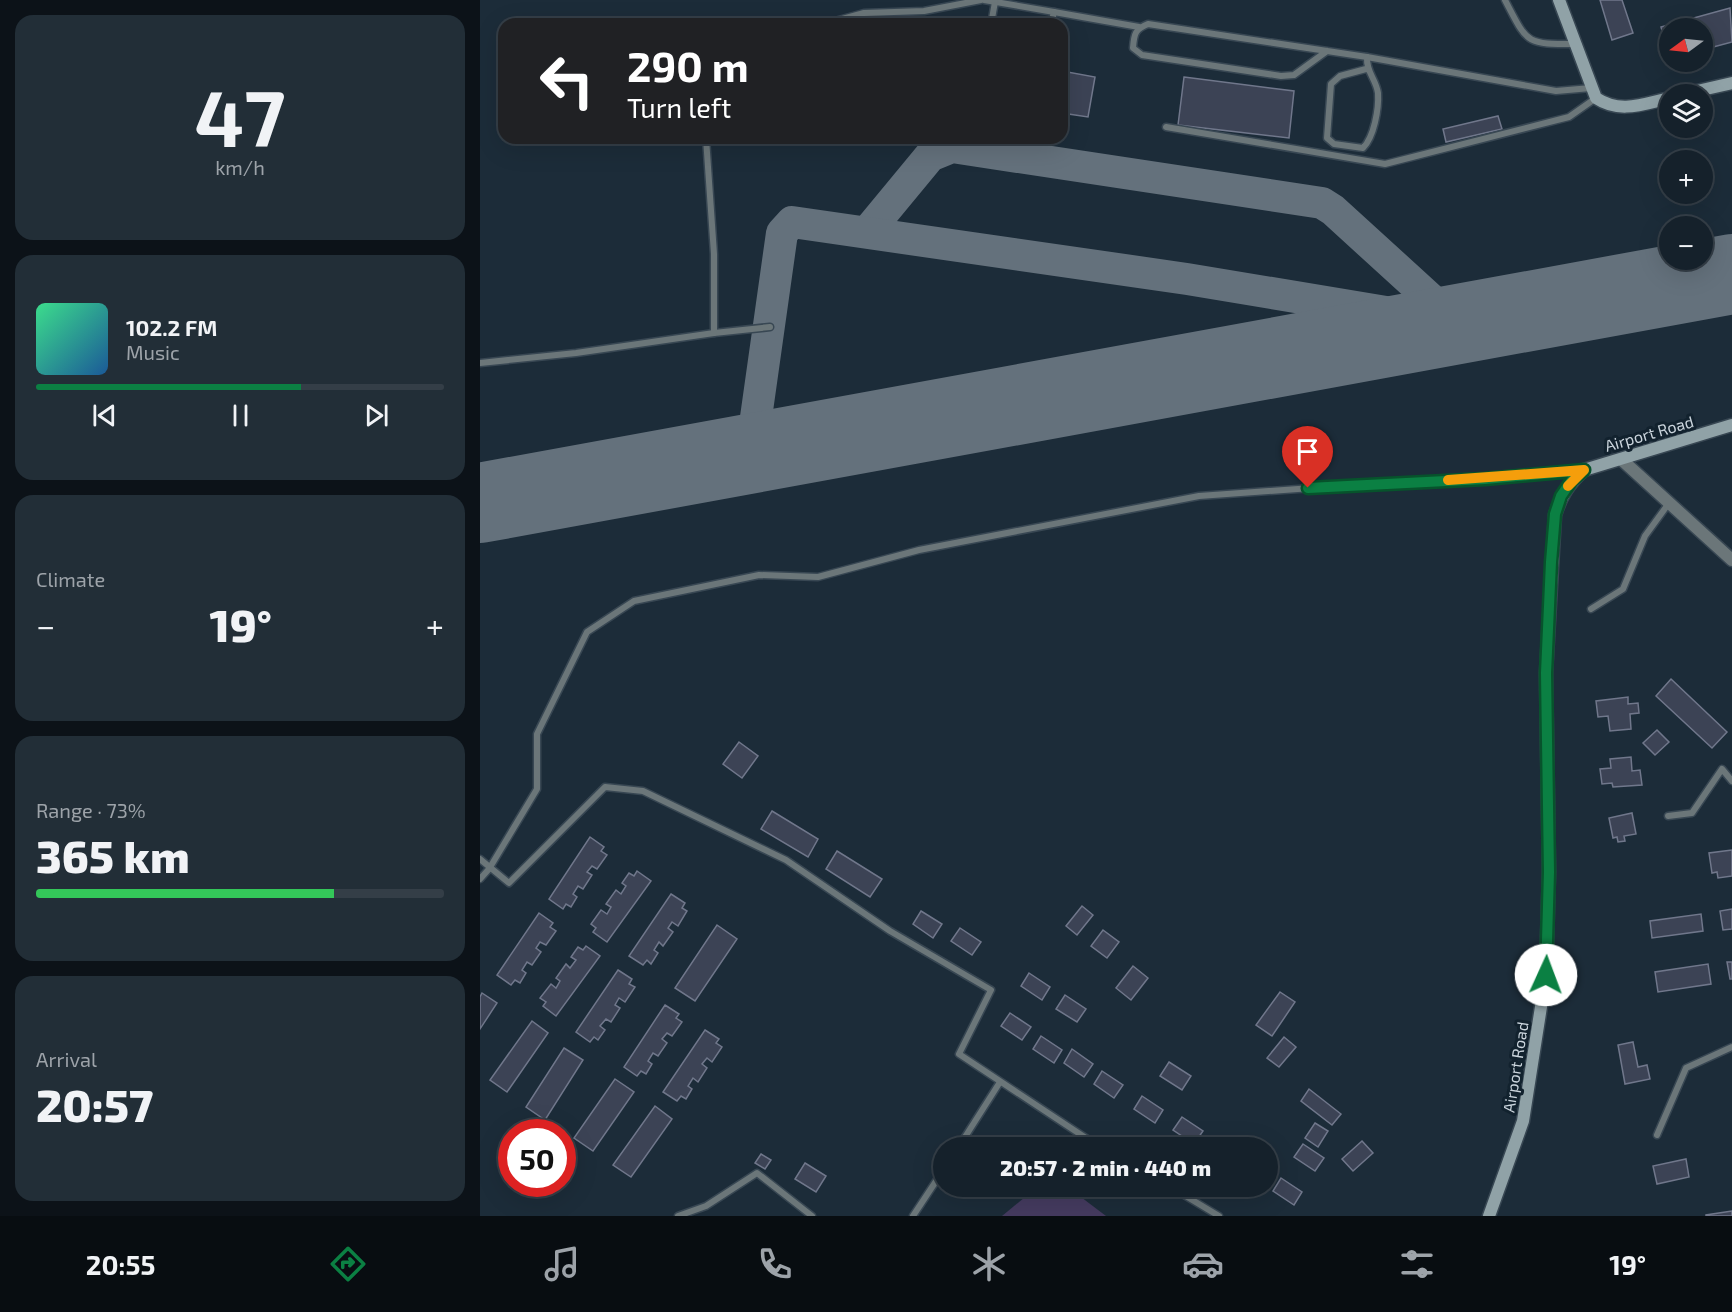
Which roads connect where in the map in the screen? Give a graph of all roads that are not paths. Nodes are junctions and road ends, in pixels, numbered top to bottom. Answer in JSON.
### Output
{"nodes":[{"id":1,"x":982,"y":0,"type":"edge"},
{"id":2,"x":1505,"y":0,"type":"edge"},
{"id":3,"x":1559,"y":0,"type":"edge"},
{"id":4,"x":995,"y":2,"type":"junction"},
{"id":5,"x":1054,"y":12,"type":"junction"},
{"id":6,"x":846,"y":18,"type":"edge"},
{"id":7,"x":992,"y":18,"type":"edge"},
{"id":8,"x":1052,"y":18,"type":"edge"},
{"id":9,"x":1139,"y":27,"type":"junction"},
{"id":10,"x":1575,"y":44,"type":"junction"},
{"id":11,"x":1327,"y":51,"type":"junction"},
{"id":12,"x":1367,"y":57,"type":"junction"},
{"id":13,"x":1366,"y":69,"type":"junction"},
{"id":14,"x":1732,"y":83,"type":"edge"},
{"id":15,"x":1713,"y":87,"type":"edge"},
{"id":16,"x":1594,"y":93,"type":"junction"},
{"id":17,"x":1659,"y":101,"type":"edge"},
{"id":18,"x":1166,"y":127,"type":"dead end"},
{"id":19,"x":706,"y":144,"type":"edge"},
{"id":20,"x":770,"y":327,"type":"dead end"},
{"id":21,"x":714,"y":333,"type":"junction"},
{"id":22,"x":480,"y":363,"type":"edge"},
{"id":23,"x":1732,"y":425,"type":"edge"},
{"id":24,"x":1622,"y":460,"type":"junction"},
{"id":25,"x":1584,"y":470,"type":"junction"},
{"id":26,"x":1670,"y":503,"type":"junction"},
{"id":27,"x":1732,"y":560,"type":"edge"},
{"id":28,"x":1592,"y":609,"type":"dead end"},
{"id":29,"x":1732,"y":781,"type":"edge"},
{"id":30,"x":1668,"y":816,"type":"dead end"},
{"id":31,"x":480,"y":859,"type":"edge"},
{"id":32,"x":489,"y":869,"type":"junction"},
{"id":33,"x":480,"y":879,"type":"edge"},
{"id":34,"x":1732,"y":1047,"type":"edge"},
{"id":35,"x":1000,"y":1082,"type":"junction"},
{"id":36,"x":1657,"y":1135,"type":"dead end"},
{"id":37,"x":965,"y":1137,"type":"edge"},
{"id":38,"x":1084,"y":1137,"type":"edge"},
{"id":39,"x":933,"y":1186,"type":"edge"},
{"id":40,"x":1187,"y":1197,"type":"edge"},
{"id":41,"x":678,"y":1216,"type":"edge"},
{"id":42,"x":812,"y":1216,"type":"edge"},
{"id":43,"x":913,"y":1216,"type":"edge"},
{"id":44,"x":1219,"y":1216,"type":"edge"},
{"id":45,"x":1489,"y":1216,"type":"edge"}],
"edges":[{"from":1,"to":4,"type":"lane"},
{"from":1,"to":6,"type":"lane"},
{"from":2,"to":10,"type":"lane"},
{"from":3,"to":10,"type":"main road"},
{"from":4,"to":5,"type":"lane"},
{"from":4,"to":7,"type":"lane"},
{"from":5,"to":8,"type":"lane"},
{"from":5,"to":9,"type":"lane"},
{"from":9,"to":11,"type":"lane"},
{"from":9,"to":11,"type":"lane"},
{"from":10,"to":16,"type":"main road"},
{"from":11,"to":12,"type":"lane"},
{"from":12,"to":13,"type":"lane"},
{"from":12,"to":16,"type":"lane"},
{"from":13,"to":13,"type":"lane"},
{"from":14,"to":15,"type":"main road"},
{"from":16,"to":17,"type":"main road"},
{"from":16,"to":18,"type":"lane"},
{"from":19,"to":21,"type":"lane"},
{"from":20,"to":21,"type":"lane"},
{"from":21,"to":22,"type":"lane"},
{"from":23,"to":24,"type":"main road","name":"Airport Road"},
{"from":24,"to":25,"type":"main road","name":"Airport Road"},
{"from":24,"to":26,"type":"street"},
{"from":25,"to":32,"type":"lane"},
{"from":25,"to":45,"type":"main road","name":"Airport Road"},
{"from":26,"to":27,"type":"street"},
{"from":26,"to":28,"type":"lane"},
{"from":29,"to":30,"type":"lane"},
{"from":31,"to":32,"type":"lane"},
{"from":32,"to":33,"type":"lane"},
{"from":32,"to":35,"type":"lane"},
{"from":34,"to":36,"type":"lane"},
{"from":35,"to":37,"type":"lane"},
{"from":35,"to":38,"type":"lane"},
{"from":39,"to":43,"type":"lane"},
{"from":40,"to":44,"type":"lane"},
{"from":41,"to":42,"type":"lane"}]}
